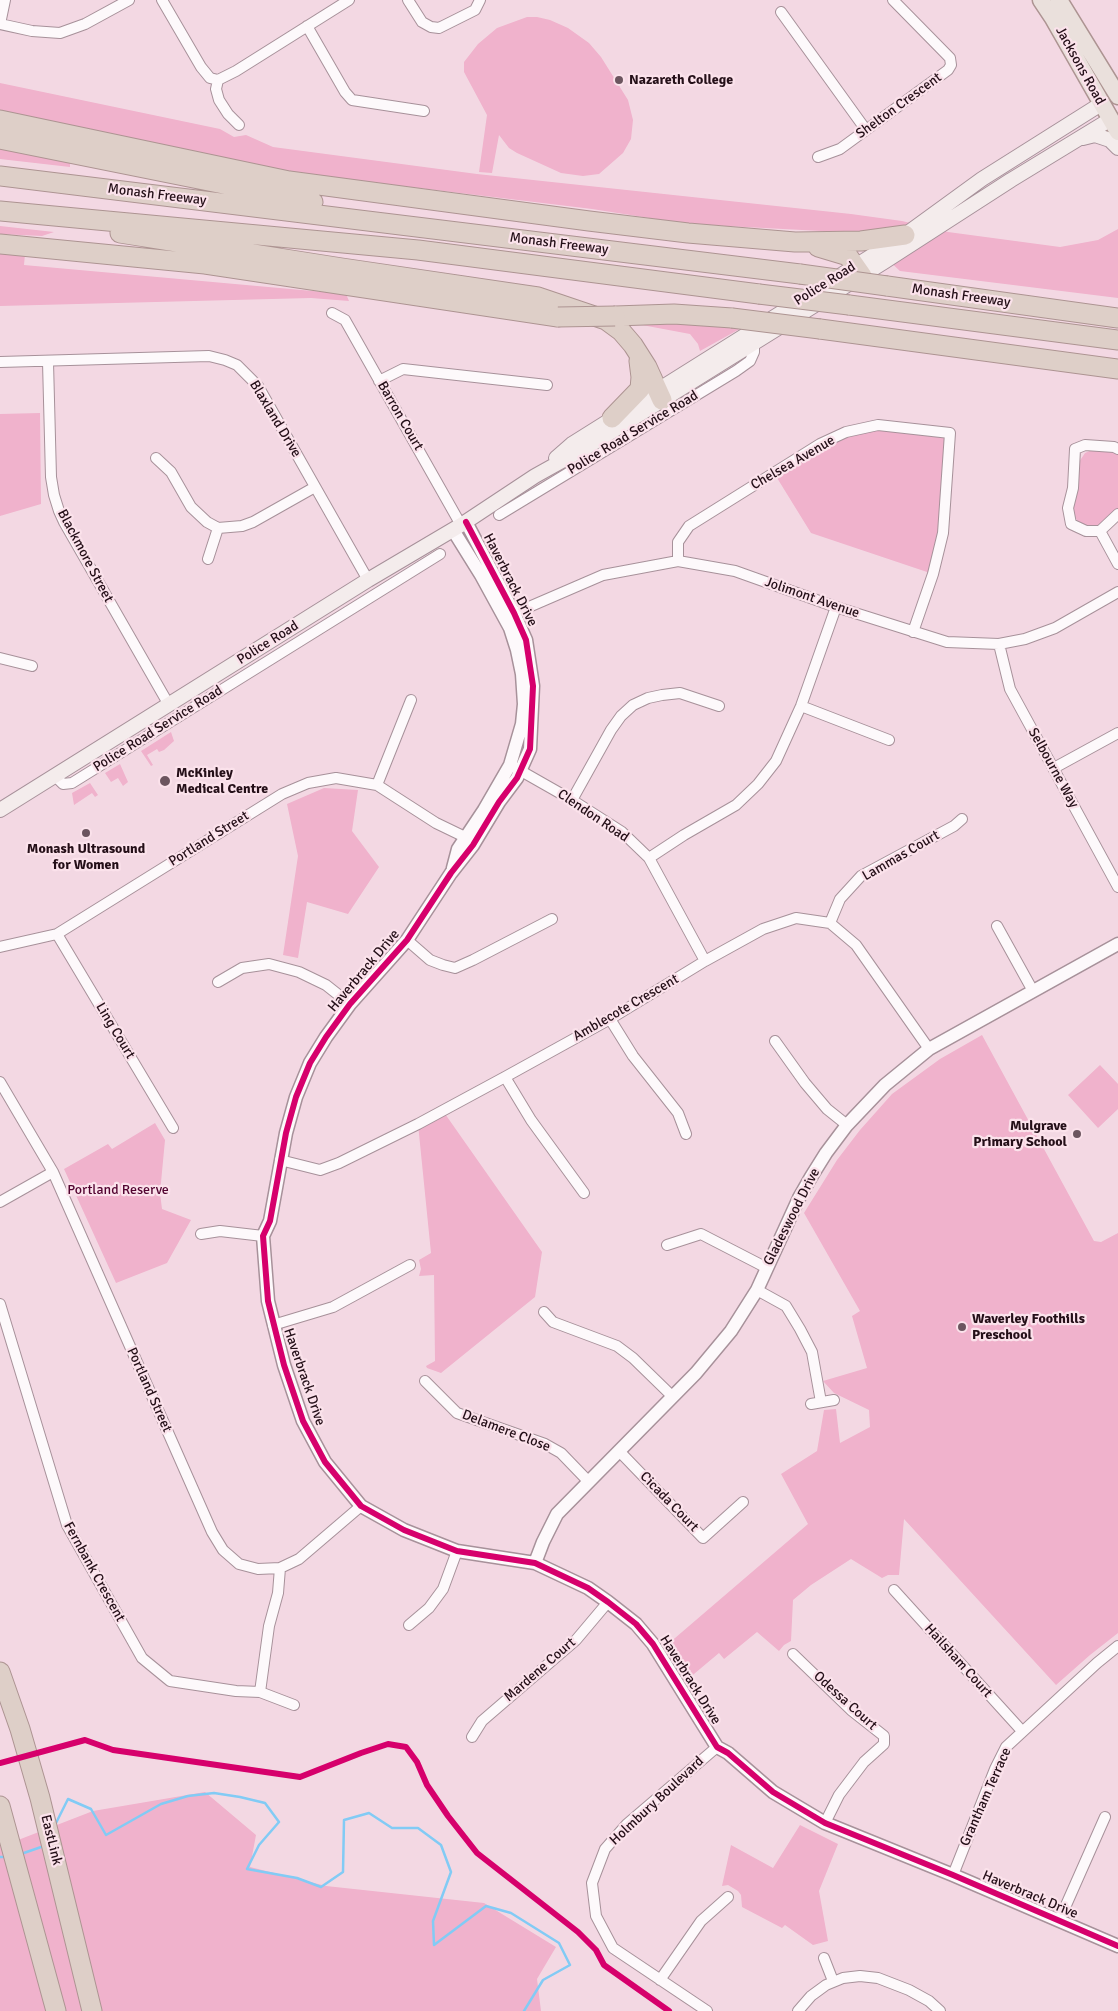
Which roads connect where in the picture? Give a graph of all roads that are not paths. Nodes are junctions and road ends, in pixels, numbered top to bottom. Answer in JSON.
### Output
{"nodes":[{"id":1,"x":4,"y":0,"type":"edge"},
{"id":2,"x":129,"y":0,"type":"edge"},
{"id":3,"x":162,"y":0,"type":"edge"},
{"id":4,"x":349,"y":0,"type":"edge"},
{"id":5,"x":408,"y":0,"type":"edge"},
{"id":6,"x":480,"y":0,"type":"edge"},
{"id":7,"x":893,"y":0,"type":"edge"},
{"id":8,"x":1041,"y":0,"type":"edge"},
{"id":9,"x":1059,"y":0,"type":"edge"},
{"id":10,"x":781,"y":12,"type":"dead end"},
{"id":11,"x":0,"y":24,"type":"edge"},
{"id":12,"x":307,"y":26,"type":"junction"},
{"id":13,"x":218,"y":80,"type":"junction"},
{"id":14,"x":1118,"y":95,"type":"edge"},
{"id":15,"x":1101,"y":104,"type":"junction"},
{"id":16,"x":424,"y":111,"type":"dead end"},
{"id":17,"x":0,"y":120,"type":"edge"},
{"id":18,"x":1116,"y":122,"type":"edge"},
{"id":19,"x":238,"y":125,"type":"dead end"},
{"id":20,"x":866,"y":130,"type":"junction"},
{"id":21,"x":0,"y":139,"type":"edge"},
{"id":22,"x":1078,"y":140,"type":"junction"},
{"id":23,"x":1118,"y":148,"type":"edge"},
{"id":24,"x":818,"y":156,"type":"dead end"},
{"id":25,"x":0,"y":176,"type":"edge"},
{"id":26,"x":982,"y":179,"type":"junction"},
{"id":27,"x":1010,"y":180,"type":"junction"},
{"id":28,"x":0,"y":211,"type":"edge"},
{"id":29,"x":462,"y":231,"type":"junction"},
{"id":30,"x":905,"y":235,"type":"junction"},
{"id":31,"x":795,"y":242,"type":"junction"},
{"id":32,"x":0,"y":244,"type":"edge"},
{"id":33,"x":858,"y":271,"type":"junction"},
{"id":34,"x":332,"y":313,"type":"dead end"},
{"id":35,"x":1118,"y":318,"type":"edge"},
{"id":36,"x":1118,"y":340,"type":"edge"},
{"id":37,"x":754,"y":342,"type":"junction"},
{"id":38,"x":633,"y":345,"type":"junction"},
{"id":39,"x":0,"y":362,"type":"edge"},
{"id":40,"x":48,"y":362,"type":"junction"},
{"id":41,"x":1118,"y":370,"type":"edge"},
{"id":42,"x":380,"y":381,"type":"junction"},
{"id":43,"x":547,"y":385,"type":"dead end"},
{"id":44,"x":659,"y":395,"type":"junction"},
{"id":45,"x":612,"y":418,"type":"junction"},
{"id":46,"x":1118,"y":450,"type":"edge"},
{"id":47,"x":156,"y":458,"type":"dead end"},
{"id":48,"x":535,"y":476,"type":"junction"},
{"id":49,"x":315,"y":487,"type":"junction"},
{"id":50,"x":543,"y":488,"type":"junction"},
{"id":51,"x":1118,"y":514,"type":"edge"},
{"id":52,"x":499,"y":515,"type":"dead end"},
{"id":53,"x":460,"y":526,"type":"junction"},
{"id":54,"x":218,"y":528,"type":"junction"},
{"id":55,"x":1100,"y":531,"type":"junction"},
{"id":56,"x":440,"y":554,"type":"dead end"},
{"id":57,"x":208,"y":559,"type":"dead end"},
{"id":58,"x":678,"y":561,"type":"junction"},
{"id":59,"x":1118,"y":564,"type":"edge"},
{"id":60,"x":368,"y":580,"type":"junction"},
{"id":61,"x":1118,"y":592,"type":"edge"},
{"id":62,"x":836,"y":607,"type":"junction"},
{"id":63,"x":321,"y":610,"type":"junction"},
{"id":64,"x":509,"y":616,"type":"junction"},
{"id":65,"x":329,"y":623,"type":"junction"},
{"id":66,"x":913,"y":632,"type":"junction"},
{"id":67,"x":999,"y":644,"type":"junction"},
{"id":68,"x":0,"y":658,"type":"edge"},
{"id":69,"x":32,"y":666,"type":"dead end"},
{"id":70,"x":411,"y":700,"type":"dead end"},
{"id":71,"x":169,"y":705,"type":"junction"},
{"id":72,"x":719,"y":706,"type":"dead end"},
{"id":73,"x":801,"y":706,"type":"junction"},
{"id":74,"x":1118,"y":733,"type":"edge"},
{"id":75,"x":119,"y":736,"type":"junction"},
{"id":76,"x":889,"y":740,"type":"dead end"},
{"id":77,"x":119,"y":754,"type":"junction"},
{"id":78,"x":510,"y":765,"type":"junction"},
{"id":79,"x":1054,"y":768,"type":"junction"},
{"id":80,"x":522,"y":770,"type":"junction"},
{"id":81,"x":56,"y":777,"type":"junction"},
{"id":82,"x":377,"y":785,"type":"junction"},
{"id":83,"x":572,"y":800,"type":"junction"},
{"id":84,"x":0,"y":810,"type":"edge"},
{"id":85,"x":962,"y":820,"type":"dead end"},
{"id":86,"x":469,"y":841,"type":"junction"},
{"id":87,"x":649,"y":858,"type":"junction"},
{"id":88,"x":1118,"y":887,"type":"edge"},
{"id":89,"x":552,"y":919,"type":"dead end"},
{"id":90,"x":830,"y":923,"type":"junction"},
{"id":91,"x":996,"y":926,"type":"dead end"},
{"id":92,"x":57,"y":934,"type":"junction"},
{"id":93,"x":407,"y":940,"type":"junction"},
{"id":94,"x":1118,"y":944,"type":"edge"},
{"id":95,"x":0,"y":947,"type":"edge"},
{"id":96,"x":705,"y":961,"type":"junction"},
{"id":97,"x":218,"y":982,"type":"dead end"},
{"id":98,"x":1033,"y":991,"type":"junction"},
{"id":99,"x":350,"y":1004,"type":"junction"},
{"id":100,"x":610,"y":1019,"type":"junction"},
{"id":101,"x":775,"y":1041,"type":"dead end"},
{"id":102,"x":929,"y":1049,"type":"junction"},
{"id":103,"x":506,"y":1077,"type":"junction"},
{"id":104,"x":0,"y":1082,"type":"edge"},
{"id":105,"x":847,"y":1125,"type":"junction"},
{"id":106,"x":173,"y":1128,"type":"dead end"},
{"id":107,"x":686,"y":1134,"type":"dead end"},
{"id":108,"x":280,"y":1160,"type":"junction"},
{"id":109,"x":53,"y":1172,"type":"junction"},
{"id":110,"x":584,"y":1193,"type":"dead end"},
{"id":111,"x":0,"y":1202,"type":"edge"},
{"id":112,"x":201,"y":1234,"type":"dead end"},
{"id":113,"x":263,"y":1236,"type":"junction"},
{"id":114,"x":667,"y":1245,"type":"dead end"},
{"id":115,"x":410,"y":1265,"type":"dead end"},
{"id":116,"x":767,"y":1268,"type":"junction"},
{"id":117,"x":757,"y":1290,"type":"junction"},
{"id":118,"x":0,"y":1304,"type":"edge"},
{"id":119,"x":544,"y":1312,"type":"dead end"},
{"id":120,"x":273,"y":1325,"type":"junction"},
{"id":121,"x":425,"y":1380,"type":"dead end"},
{"id":122,"x":672,"y":1396,"type":"junction"},
{"id":123,"x":834,"y":1400,"type":"dead end"},
{"id":124,"x":618,"y":1451,"type":"junction"},
{"id":125,"x":588,"y":1481,"type":"junction"},
{"id":126,"x":743,"y":1502,"type":"dead end"},
{"id":127,"x":362,"y":1506,"type":"junction"},
{"id":128,"x":457,"y":1551,"type":"junction"},
{"id":129,"x":535,"y":1563,"type":"junction"},
{"id":130,"x":280,"y":1568,"type":"junction"},
{"id":131,"x":894,"y":1590,"type":"dead end"},
{"id":132,"x":608,"y":1602,"type":"junction"},
{"id":133,"x":409,"y":1625,"type":"dead end"},
{"id":134,"x":1118,"y":1646,"type":"edge"},
{"id":135,"x":793,"y":1654,"type":"dead end"},
{"id":136,"x":0,"y":1672,"type":"edge"},
{"id":137,"x":260,"y":1692,"type":"junction"},
{"id":138,"x":294,"y":1706,"type":"dead end"},
{"id":139,"x":1022,"y":1731,"type":"junction"},
{"id":140,"x":472,"y":1737,"type":"dead end"},
{"id":141,"x":717,"y":1746,"type":"junction"},
{"id":142,"x":0,"y":1806,"type":"edge"},
{"id":143,"x":1105,"y":1817,"type":"dead end"},
{"id":144,"x":825,"y":1823,"type":"junction"},
{"id":145,"x":953,"y":1875,"type":"junction"},
{"id":146,"x":728,"y":1898,"type":"dead end"},
{"id":147,"x":1059,"y":1921,"type":"junction"},
{"id":148,"x":1118,"y":1946,"type":"edge"},
{"id":149,"x":824,"y":1958,"type":"dead end"},
{"id":150,"x":660,"y":1980,"type":"junction"},
{"id":151,"x":833,"y":1981,"type":"junction"},
{"id":152,"x":56,"y":2011,"type":"edge"},
{"id":153,"x":92,"y":2011,"type":"edge"},
{"id":154,"x":707,"y":2011,"type":"edge"},
{"id":155,"x":798,"y":2011,"type":"edge"},
{"id":156,"x":940,"y":2011,"type":"edge"}],
"edges":[{"from":1,"to":11,"type":"street"},
{"from":2,"to":11,"type":"street"},
{"from":3,"to":13,"type":"street"},
{"from":4,"to":12,"type":"street"},
{"from":5,"to":6,"type":"street"},
{"from":7,"to":20,"type":"street","name":"Shelton Crescent"},
{"from":8,"to":15,"type":"main road","name":"Jacksons Road"},
{"from":9,"to":14,"type":"main road","name":"Jacksons Road"},
{"from":10,"to":20,"type":"street"},
{"from":12,"to":13,"type":"street"},
{"from":12,"to":16,"type":"street"},
{"from":13,"to":19,"type":"street"},
{"from":14,"to":15,"type":"main road","name":"Police Road"},
{"from":15,"to":18,"type":"main road","name":"Jacksons Road"},
{"from":15,"to":26,"type":"main road","name":"Police Road"},
{"from":17,"to":31,"type":"highway"},
{"from":18,"to":22,"type":"main road","name":"Police Road"},
{"from":20,"to":24,"type":"street","name":"Shelton Crescent"},
{"from":21,"to":29,"type":"highway"},
{"from":22,"to":23,"type":"main road"},
{"from":22,"to":27,"type":"main road","name":"Police Road"},
{"from":25,"to":29,"type":"highway","name":"Monash Freeway"},
{"from":26,"to":27,"type":"main road"},
{"from":26,"to":30,"type":"main road","name":"Police Road"},
{"from":27,"to":33,"type":"main road","name":"Police Road"},
{"from":28,"to":36,"type":"highway","name":"Monash Freeway","bridge":true},
{"from":28,"to":38,"type":"highway"},
{"from":29,"to":35,"type":"highway","name":"Monash Freeway","bridge":true},
{"from":30,"to":31,"type":"highway"},
{"from":30,"to":33,"type":"main road","name":"Police Road"},
{"from":31,"to":33,"type":"highway"},
{"from":32,"to":41,"type":"highway","bridge":true},
{"from":33,"to":37,"type":"main road","name":"Police Road"},
{"from":33,"to":44,"type":"main road","name":"Police Road"},
{"from":34,"to":42,"type":"street","name":"Barron Court"},
{"from":37,"to":44,"type":"main road","name":"Police Road"},
{"from":37,"to":50,"type":"street","name":"Police Road Service Road"},
{"from":38,"to":44,"type":"highway"},
{"from":38,"to":45,"type":"highway"},
{"from":39,"to":40,"type":"street","name":"Blaxland Drive"},
{"from":40,"to":49,"type":"street","name":"Blaxland Drive"},
{"from":40,"to":71,"type":"street","name":"Blackmore Street"},
{"from":42,"to":43,"type":"street"},
{"from":42,"to":53,"type":"street","name":"Barron Court"},
{"from":44,"to":45,"type":"main road","name":"Police Road"},
{"from":44,"to":48,"type":"main road","name":"Police Road"},
{"from":45,"to":48,"type":"main road","name":"Police Road"},
{"from":46,"to":55,"type":"street"},
{"from":47,"to":54,"type":"street"},
{"from":48,"to":50,"type":"street"},
{"from":48,"to":53,"type":"main road","name":"Police Road"},
{"from":49,"to":54,"type":"street"},
{"from":49,"to":60,"type":"street","name":"Blaxland Drive"},
{"from":50,"to":52,"type":"street","name":"Police Road Service Road"},
{"from":51,"to":55,"type":"street"},
{"from":53,"to":60,"type":"main road","name":"Police Road"},
{"from":53,"to":64,"type":"street","name":"Haverbrack Drive"},
{"from":54,"to":57,"type":"street"},
{"from":55,"to":59,"type":"street"},
{"from":56,"to":65,"type":"street","name":"Police Road Service Road"},
{"from":58,"to":62,"type":"street","name":"Jolimont Avenue"},
{"from":58,"to":64,"type":"street","name":"Jolimont Avenue"},
{"from":58,"to":66,"type":"street","name":"Chelsea Avenue"},
{"from":60,"to":63,"type":"main road","name":"Police Road"},
{"from":61,"to":67,"type":"street","name":"Jolimont Avenue"},
{"from":62,"to":66,"type":"street","name":"Jolimont Avenue"},
{"from":62,"to":73,"type":"street"},
{"from":63,"to":65,"type":"street"},
{"from":63,"to":71,"type":"main road","name":"Police Road"},
{"from":64,"to":78,"type":"street","name":"Haverbrack Drive"},
{"from":64,"to":80,"type":"street","name":"Haverbrack Drive"},
{"from":65,"to":77,"type":"street","name":"Police Road Service Road"},
{"from":66,"to":67,"type":"street","name":"Jolimont Avenue"},
{"from":67,"to":79,"type":"street","name":"Selbourne Way"},
{"from":68,"to":69,"type":"street"},
{"from":70,"to":82,"type":"street"},
{"from":71,"to":75,"type":"main road","name":"Police Road"},
{"from":72,"to":83,"type":"street"},
{"from":73,"to":76,"type":"street"},
{"from":73,"to":87,"type":"street"},
{"from":74,"to":79,"type":"street"},
{"from":75,"to":77,"type":"street"},
{"from":75,"to":81,"type":"main road","name":"Police Road"},
{"from":77,"to":81,"type":"street","name":"Police Road Service Road"},
{"from":78,"to":80,"type":"street","name":"Clendon Road"},
{"from":78,"to":86,"type":"street","name":"Haverbrack Drive"},
{"from":79,"to":88,"type":"street","name":"Selbourne Way"},
{"from":80,"to":83,"type":"street","name":"Clendon Road"},
{"from":80,"to":86,"type":"street","name":"Haverbrack Drive"},
{"from":81,"to":84,"type":"main road","name":"Police Road"},
{"from":82,"to":86,"type":"street","name":"Portland Street"},
{"from":82,"to":92,"type":"street","name":"Portland Street"},
{"from":83,"to":87,"type":"street","name":"Clendon Road"},
{"from":85,"to":90,"type":"street","name":"Lammas Court"},
{"from":86,"to":93,"type":"street","name":"Haverbrack Drive"},
{"from":87,"to":96,"type":"street","name":"Clendon Road"},
{"from":89,"to":93,"type":"street"},
{"from":90,"to":96,"type":"street","name":"Amblecote Crescent"},
{"from":90,"to":102,"type":"street"},
{"from":91,"to":98,"type":"street"},
{"from":92,"to":95,"type":"street","name":"Portland Street"},
{"from":92,"to":106,"type":"street","name":"Ling Court"},
{"from":93,"to":99,"type":"street","name":"Haverbrack Drive"},
{"from":94,"to":98,"type":"street","name":"Gladeswood Drive"},
{"from":96,"to":100,"type":"street","name":"Amblecote Crescent"},
{"from":97,"to":99,"type":"street"},
{"from":98,"to":102,"type":"street","name":"Gladeswood Drive"},
{"from":99,"to":108,"type":"street","name":"Haverbrack Drive"},
{"from":100,"to":103,"type":"street","name":"Amblecote Crescent"},
{"from":100,"to":107,"type":"street"},
{"from":101,"to":105,"type":"street"},
{"from":102,"to":105,"type":"street","name":"Gladeswood Drive"},
{"from":103,"to":108,"type":"street","name":"Amblecote Crescent"},
{"from":103,"to":110,"type":"street"},
{"from":104,"to":109,"type":"street","name":"Portland Street"},
{"from":105,"to":116,"type":"street","name":"Gladeswood Drive"},
{"from":108,"to":113,"type":"street","name":"Haverbrack Drive"},
{"from":109,"to":111,"type":"street"},
{"from":109,"to":130,"type":"street","name":"Portland Street"},
{"from":112,"to":113,"type":"street"},
{"from":113,"to":120,"type":"street","name":"Haverbrack Drive"},
{"from":114,"to":116,"type":"street"},
{"from":115,"to":120,"type":"street"},
{"from":116,"to":117,"type":"street","name":"Gladeswood Drive"},
{"from":117,"to":122,"type":"street","name":"Gladeswood Drive"},
{"from":117,"to":123,"type":"street"},
{"from":118,"to":137,"type":"street","name":"Fernbank Crescent"},
{"from":119,"to":122,"type":"street"},
{"from":120,"to":127,"type":"street","name":"Haverbrack Drive"},
{"from":121,"to":125,"type":"street","name":"Delamere Close"},
{"from":122,"to":124,"type":"street","name":"Gladeswood Drive"},
{"from":124,"to":125,"type":"street","name":"Gladeswood Drive"},
{"from":124,"to":126,"type":"street","name":"Cicada Court"},
{"from":125,"to":129,"type":"street","name":"Gladeswood Drive"},
{"from":127,"to":128,"type":"street","name":"Haverbrack Drive"},
{"from":127,"to":130,"type":"street","name":"Portland Street"},
{"from":128,"to":129,"type":"street","name":"Haverbrack Drive"},
{"from":128,"to":133,"type":"street"},
{"from":129,"to":132,"type":"street","name":"Haverbrack Drive"},
{"from":130,"to":137,"type":"street"},
{"from":131,"to":139,"type":"street","name":"Hailsham Court"},
{"from":132,"to":140,"type":"street","name":"Mardene Court"},
{"from":132,"to":141,"type":"street","name":"Haverbrack Drive"},
{"from":134,"to":139,"type":"street","name":"Grantham Terrace"},
{"from":135,"to":144,"type":"street","name":"Odessa Court"},
{"from":136,"to":153,"type":"highway","name":"EastLink"},
{"from":137,"to":138,"type":"street","name":"Fernbank Crescent"},
{"from":139,"to":145,"type":"street","name":"Grantham Terrace"},
{"from":141,"to":144,"type":"street","name":"Haverbrack Drive"},
{"from":141,"to":150,"type":"street","name":"Holmbury Boulevard"},
{"from":142,"to":152,"type":"highway"},
{"from":143,"to":147,"type":"street"},
{"from":144,"to":145,"type":"street","name":"Haverbrack Drive"},
{"from":145,"to":147,"type":"street","name":"Haverbrack Drive"},
{"from":146,"to":150,"type":"street"},
{"from":147,"to":148,"type":"street","name":"Haverbrack Drive"},
{"from":149,"to":151,"type":"street"},
{"from":150,"to":154,"type":"street","name":"Holmbury Boulevard"},
{"from":151,"to":155,"type":"street"},
{"from":151,"to":156,"type":"street"}]}
